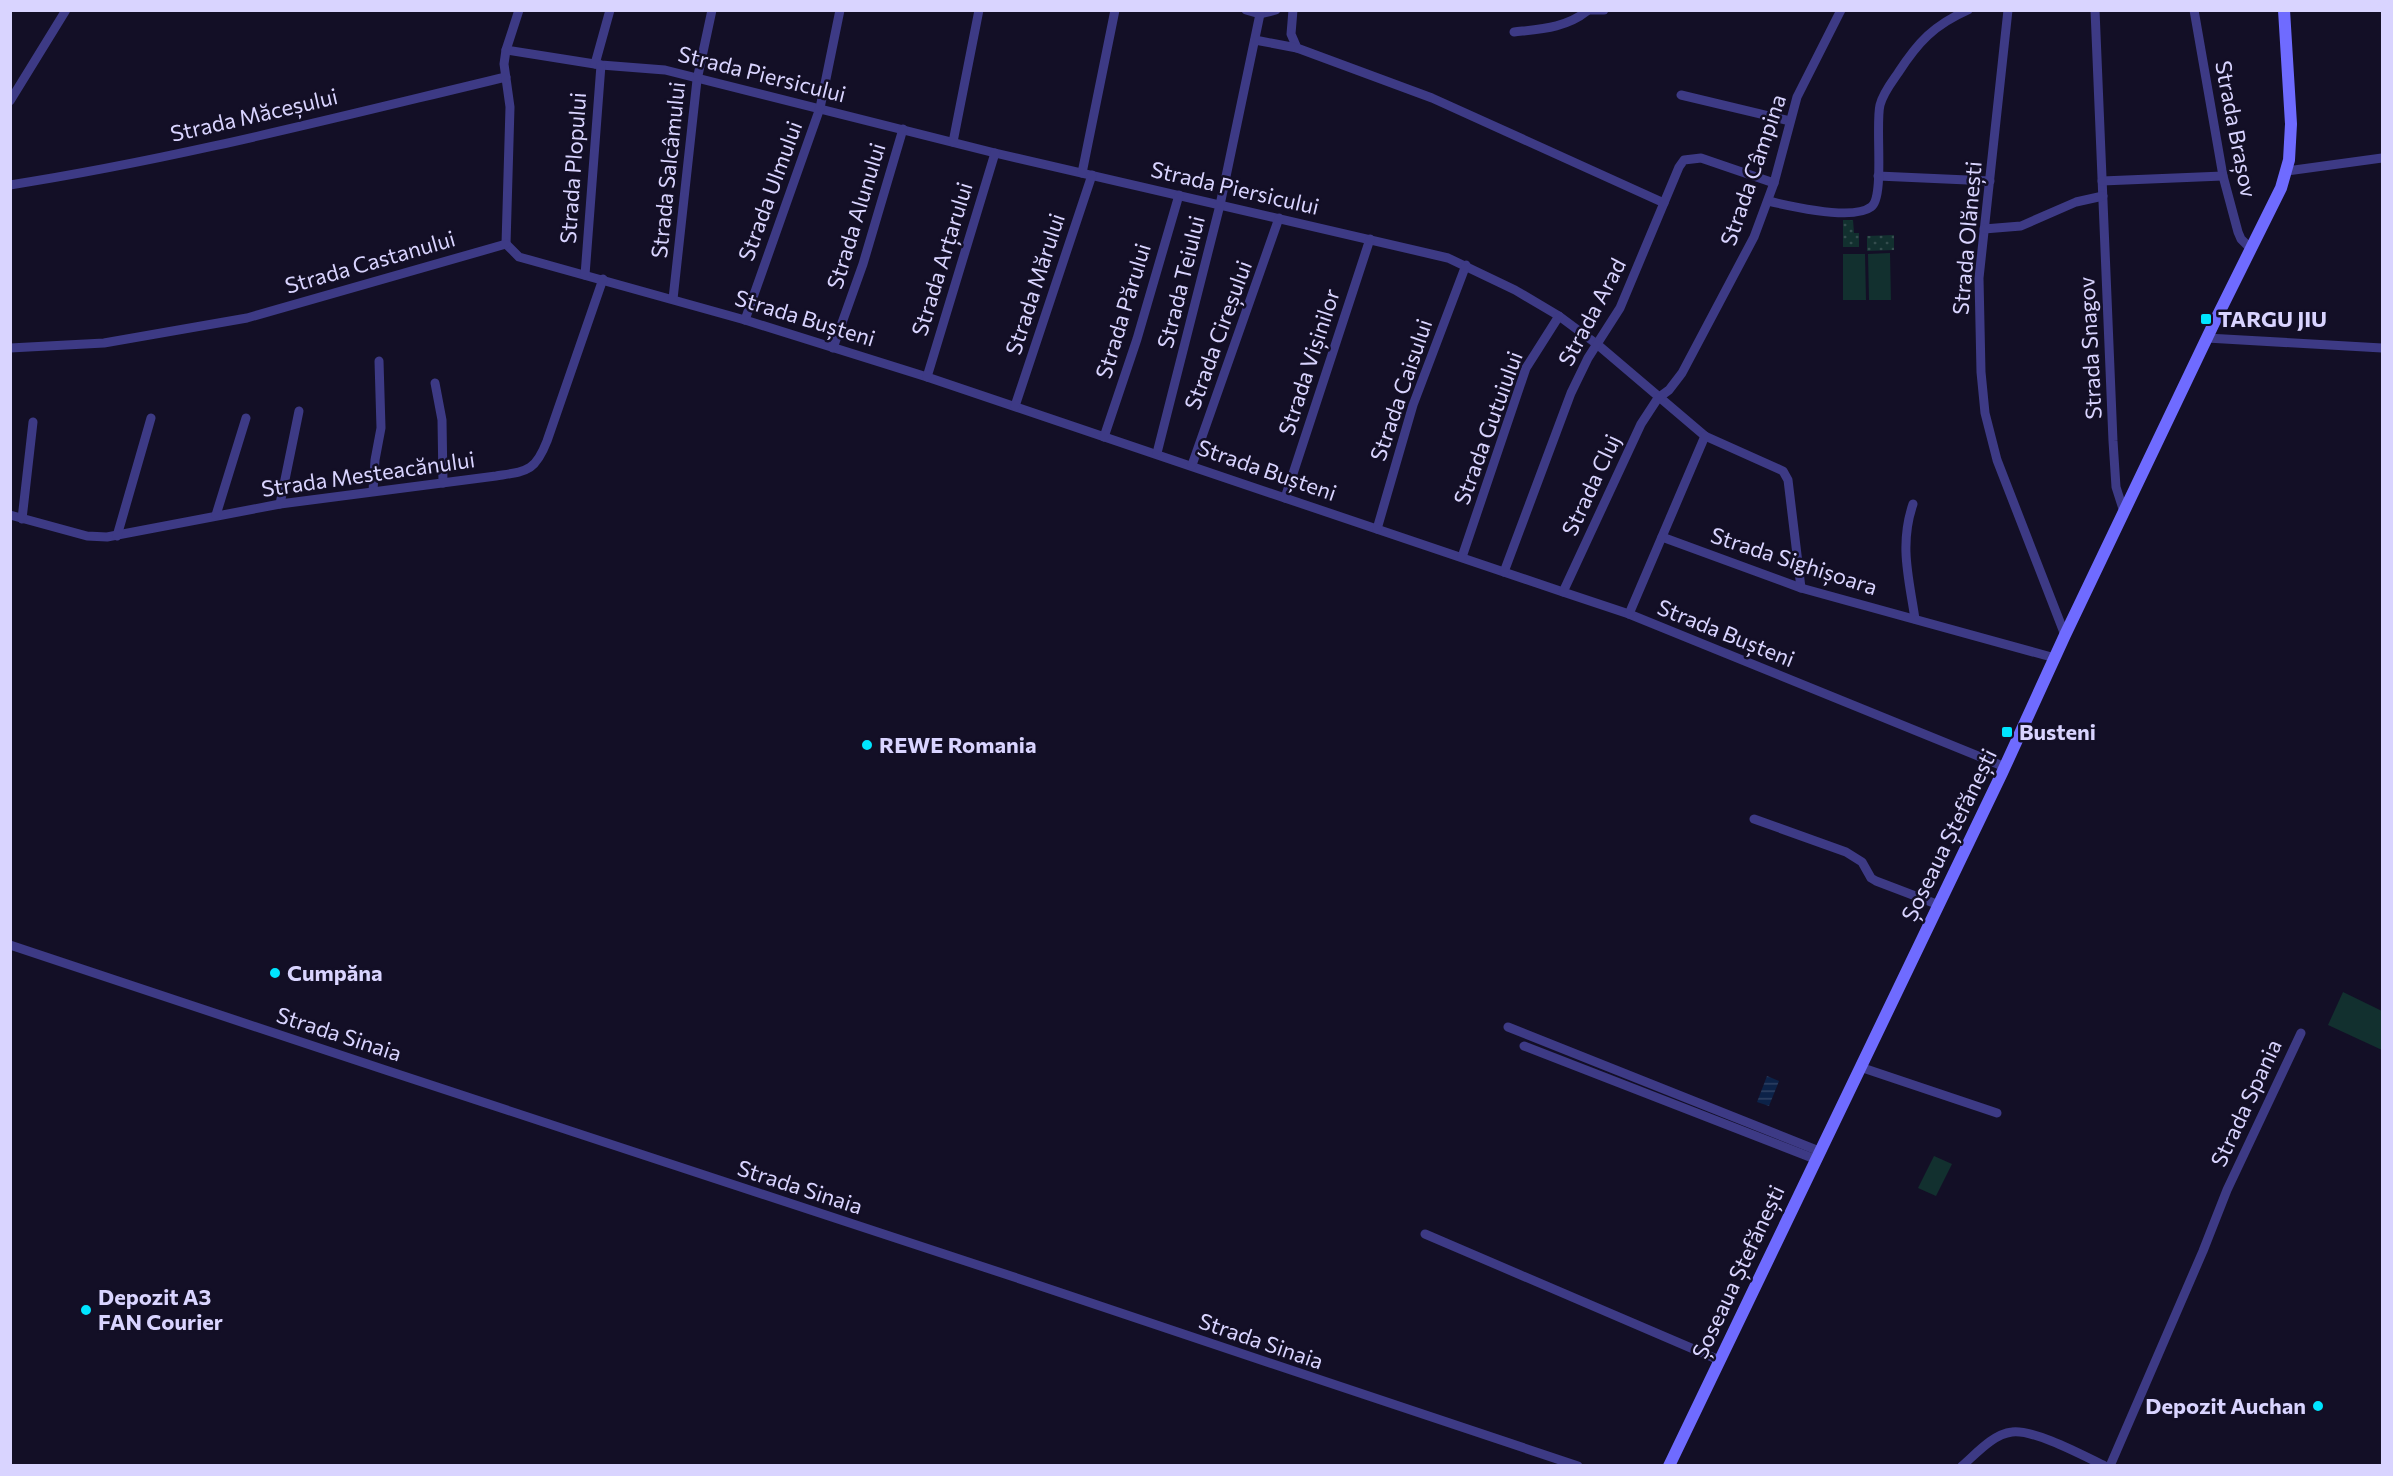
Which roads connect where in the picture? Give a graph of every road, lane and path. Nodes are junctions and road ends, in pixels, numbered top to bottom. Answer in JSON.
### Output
{"nodes":[{"id":1,"x":66,"y":10,"type":"edge"},
{"id":2,"x":519,"y":10,"type":"edge"},
{"id":3,"x":610,"y":10,"type":"edge"},
{"id":4,"x":712,"y":10,"type":"edge"},
{"id":5,"x":840,"y":10,"type":"edge"},
{"id":6,"x":979,"y":10,"type":"edge"},
{"id":7,"x":1115,"y":10,"type":"edge"},
{"id":8,"x":1246,"y":10,"type":"edge"},
{"id":9,"x":1293,"y":10,"type":"edge"},
{"id":10,"x":1604,"y":10,"type":"edge"},
{"id":11,"x":1841,"y":10,"type":"edge"},
{"id":12,"x":1968,"y":10,"type":"edge"},
{"id":13,"x":2008,"y":10,"type":"edge"},
{"id":14,"x":2095,"y":10,"type":"edge"},
{"id":15,"x":2194,"y":10,"type":"edge"},
{"id":16,"x":2284,"y":10,"type":"edge"},
{"id":17,"x":1273,"y":11,"type":"edge"},
{"id":18,"x":1586,"y":11,"type":"edge"},
{"id":19,"x":1260,"y":14,"type":"junction"},
{"id":20,"x":1514,"y":32,"type":"dead end"},
{"id":21,"x":1255,"y":40,"type":"junction"},
{"id":22,"x":1297,"y":48,"type":"junction"},
{"id":23,"x":506,"y":50,"type":"junction"},
{"id":24,"x":598,"y":64,"type":"junction"},
{"id":25,"x":506,"y":77,"type":"junction"},
{"id":26,"x":697,"y":80,"type":"junction"},
{"id":27,"x":1681,"y":95,"type":"dead end"},
{"id":28,"x":10,"y":101,"type":"edge"},
{"id":29,"x":820,"y":108,"type":"junction"},
{"id":30,"x":1790,"y":121,"type":"junction"},
{"id":31,"x":903,"y":129,"type":"junction"},
{"id":32,"x":953,"y":142,"type":"junction"},
{"id":33,"x":995,"y":153,"type":"junction"},
{"id":34,"x":2382,"y":158,"type":"edge"},
{"id":35,"x":2287,"y":171,"type":"junction"},
{"id":36,"x":1087,"y":174,"type":"junction"},
{"id":37,"x":1878,"y":176,"type":"junction"},
{"id":38,"x":2223,"y":176,"type":"junction"},
{"id":39,"x":1990,"y":181,"type":"junction"},
{"id":40,"x":2102,"y":181,"type":"junction"},
{"id":41,"x":1774,"y":183,"type":"junction"},
{"id":42,"x":10,"y":185,"type":"edge"},
{"id":43,"x":1179,"y":195,"type":"junction"},
{"id":44,"x":2103,"y":196,"type":"junction"},
{"id":45,"x":1768,"y":201,"type":"junction"},
{"id":46,"x":1664,"y":203,"type":"junction"},
{"id":47,"x":1220,"y":205,"type":"junction"},
{"id":48,"x":1279,"y":218,"type":"junction"},
{"id":49,"x":1984,"y":230,"type":"junction"},
{"id":50,"x":1370,"y":239,"type":"junction"},
{"id":51,"x":506,"y":244,"type":"junction"},
{"id":52,"x":2251,"y":249,"type":"junction"},
{"id":53,"x":1466,"y":265,"type":"junction"},
{"id":54,"x":585,"y":274,"type":"junction"},
{"id":55,"x":603,"y":279,"type":"junction"},
{"id":56,"x":673,"y":299,"type":"junction"},
{"id":57,"x":1558,"y":316,"type":"junction"},
{"id":58,"x":745,"y":320,"type":"junction"},
{"id":59,"x":2207,"y":338,"type":"junction"},
{"id":60,"x":1598,"y":345,"type":"junction"},
{"id":61,"x":10,"y":348,"type":"edge"},
{"id":62,"x":833,"y":348,"type":"junction"},
{"id":63,"x":2382,"y":348,"type":"edge"},
{"id":64,"x":379,"y":361,"type":"dead end"},
{"id":65,"x":927,"y":377,"type":"junction"},
{"id":66,"x":435,"y":383,"type":"dead end"},
{"id":67,"x":1658,"y":398,"type":"junction"},
{"id":68,"x":1015,"y":406,"type":"junction"},
{"id":69,"x":299,"y":411,"type":"dead end"},
{"id":70,"x":246,"y":417,"type":"dead end"},
{"id":71,"x":151,"y":418,"type":"dead end"},
{"id":72,"x":33,"y":422,"type":"dead end"},
{"id":73,"x":1705,"y":436,"type":"junction"},
{"id":74,"x":1104,"y":437,"type":"junction"},
{"id":75,"x":1157,"y":453,"type":"junction"},
{"id":76,"x":1192,"y":465,"type":"junction"},
{"id":77,"x":443,"y":483,"type":"junction"},
{"id":78,"x":373,"y":491,"type":"junction"},
{"id":79,"x":1285,"y":498,"type":"junction"},
{"id":80,"x":280,"y":504,"type":"junction"},
{"id":81,"x":1913,"y":504,"type":"dead end"},
{"id":82,"x":2124,"y":512,"type":"junction"},
{"id":83,"x":10,"y":515,"type":"edge"},
{"id":84,"x":216,"y":515,"type":"junction"},
{"id":85,"x":22,"y":519,"type":"junction"},
{"id":86,"x":1377,"y":529,"type":"junction"},
{"id":87,"x":117,"y":536,"type":"junction"},
{"id":88,"x":1662,"y":537,"type":"junction"},
{"id":89,"x":1462,"y":557,"type":"junction"},
{"id":90,"x":1504,"y":572,"type":"junction"},
{"id":91,"x":1801,"y":588,"type":"junction"},
{"id":92,"x":1563,"y":592,"type":"junction"},
{"id":93,"x":1629,"y":614,"type":"junction"},
{"id":94,"x":1915,"y":619,"type":"junction"},
{"id":95,"x":2065,"y":635,"type":"junction"},
{"id":96,"x":2055,"y":658,"type":"junction"},
{"id":97,"x":2005,"y":767,"type":"junction"},
{"id":98,"x":1754,"y":819,"type":"dead end"},
{"id":99,"x":1939,"y":904,"type":"junction"},
{"id":100,"x":10,"y":945,"type":"edge"},
{"id":101,"x":1508,"y":1027,"type":"dead end"},
{"id":102,"x":2301,"y":1033,"type":"dead end"},
{"id":103,"x":1524,"y":1046,"type":"dead end"},
{"id":104,"x":1860,"y":1067,"type":"junction"},
{"id":105,"x":1996,"y":1113,"type":"dead end"},
{"id":106,"x":1817,"y":1155,"type":"junction"},
{"id":107,"x":1425,"y":1234,"type":"dead end"},
{"id":108,"x":1719,"y":1360,"type":"junction"},
{"id":109,"x":1578,"y":1466,"type":"edge"},
{"id":110,"x":1669,"y":1466,"type":"edge"},
{"id":111,"x":1962,"y":1466,"type":"edge"},
{"id":112,"x":2105,"y":1466,"type":"edge"},
{"id":113,"x":2110,"y":1466,"type":"edge"}],
"edges":[{"from":1,"to":28,"type":"street"},
{"from":2,"to":23,"type":"street"},
{"from":3,"to":24,"type":"street","name":"Strada Plopului"},
{"from":4,"to":26,"type":"street","name":"Strada Salcâmului"},
{"from":5,"to":29,"type":"street","name":"Strada Ulmului"},
{"from":6,"to":32,"type":"street"},
{"from":7,"to":36,"type":"street","name":"Strada Mărului"},
{"from":8,"to":19,"type":"street"},
{"from":9,"to":22,"type":"street"},
{"from":10,"to":18,"type":"street"},
{"from":11,"to":30,"type":"street","name":"Strada Câmpina"},
{"from":12,"to":37,"type":"street"},
{"from":13,"to":39,"type":"street","name":"Strada Olănești"},
{"from":14,"to":40,"type":"street","name":"Strada Snagov"},
{"from":15,"to":38,"type":"street","name":"Strada Brașov"},
{"from":16,"to":35,"type":"main road","name":"Șoseaua Ștefănești"},
{"from":17,"to":19,"type":"street"},
{"from":18,"to":20,"type":"street"},
{"from":19,"to":21,"type":"street","name":"Strada Teiului"},
{"from":21,"to":22,"type":"street"},
{"from":21,"to":47,"type":"street","name":"Strada Teiului"},
{"from":22,"to":46,"type":"street"},
{"from":23,"to":24,"type":"street","name":"Strada Piersicului"},
{"from":23,"to":25,"type":"street"},
{"from":24,"to":26,"type":"street","name":"Strada Piersicului"},
{"from":24,"to":54,"type":"street","name":"Strada Plopului"},
{"from":25,"to":42,"type":"street","name":"Strada Măceșului"},
{"from":25,"to":51,"type":"street"},
{"from":26,"to":29,"type":"street","name":"Strada Piersicului"},
{"from":26,"to":56,"type":"street","name":"Strada Salcâmului"},
{"from":27,"to":30,"type":"street"},
{"from":29,"to":31,"type":"street","name":"Strada Piersicului"},
{"from":29,"to":58,"type":"street","name":"Strada Ulmului"},
{"from":30,"to":41,"type":"street","name":"Strada Câmpina"},
{"from":31,"to":32,"type":"street","name":"Strada Piersicului"},
{"from":31,"to":62,"type":"street","name":"Strada Alunului"},
{"from":32,"to":33,"type":"street","name":"Strada Piersicului"},
{"from":33,"to":36,"type":"street","name":"Strada Piersicului"},
{"from":33,"to":65,"type":"street","name":"Strada Arțarului"},
{"from":34,"to":35,"type":"street"},
{"from":35,"to":52,"type":"main road","name":"Șoseaua Ștefănești"},
{"from":36,"to":43,"type":"street","name":"Strada Piersicului"},
{"from":36,"to":68,"type":"street","name":"Strada Mărului"},
{"from":37,"to":39,"type":"street"},
{"from":37,"to":45,"type":"street"},
{"from":38,"to":40,"type":"street"},
{"from":38,"to":52,"type":"street","name":"Strada Brașov"},
{"from":39,"to":49,"type":"street","name":"Strada Olănești"},
{"from":40,"to":44,"type":"street","name":"Strada Snagov"},
{"from":41,"to":45,"type":"street","name":"Strada Câmpina"},
{"from":41,"to":46,"type":"street","name":"Strada Arad"},
{"from":43,"to":47,"type":"street","name":"Strada Piersicului"},
{"from":43,"to":74,"type":"street","name":"Strada Părului"},
{"from":44,"to":49,"type":"street"},
{"from":44,"to":82,"type":"street","name":"Strada Snagov"},
{"from":45,"to":67,"type":"street","name":"Strada Câmpina"},
{"from":46,"to":60,"type":"street","name":"Strada Arad"},
{"from":47,"to":48,"type":"street","name":"Strada Piersicului"},
{"from":47,"to":75,"type":"street","name":"Strada Teiului"},
{"from":48,"to":50,"type":"street","name":"Strada Piersicului"},
{"from":48,"to":76,"type":"street","name":"Strada Cireșului"},
{"from":49,"to":95,"type":"street","name":"Strada Olănești"},
{"from":50,"to":53,"type":"street","name":"Strada Piersicului"},
{"from":50,"to":79,"type":"street","name":"Strada Vișinilor"},
{"from":51,"to":54,"type":"street","name":"Strada Bușteni"},
{"from":51,"to":61,"type":"street","name":"Strada Castanului"},
{"from":52,"to":59,"type":"main road","name":"Șoseaua Ștefănești"},
{"from":53,"to":57,"type":"street","name":"Strada Piersicului"},
{"from":53,"to":86,"type":"street","name":"Strada Caisului"},
{"from":54,"to":55,"type":"street","name":"Strada Bușteni"},
{"from":55,"to":56,"type":"street","name":"Strada Bușteni"},
{"from":55,"to":77,"type":"street","name":"Strada Mesteacănului"},
{"from":56,"to":58,"type":"street","name":"Strada Bușteni"},
{"from":57,"to":60,"type":"street","name":"Strada Piersicului"},
{"from":57,"to":89,"type":"street","name":"Strada Gutuiului"},
{"from":58,"to":62,"type":"street","name":"Strada Bușteni"},
{"from":59,"to":63,"type":"street"},
{"from":59,"to":82,"type":"main road","name":"Șoseaua Ștefănești"},
{"from":60,"to":67,"type":"street","name":"Strada Piersicului"},
{"from":60,"to":90,"type":"street","name":"Strada Arad"},
{"from":62,"to":65,"type":"street","name":"Strada Bușteni"},
{"from":64,"to":78,"type":"street"},
{"from":65,"to":68,"type":"street","name":"Strada Bușteni"},
{"from":66,"to":77,"type":"street"},
{"from":67,"to":73,"type":"street","name":"Strada Piersicului"},
{"from":67,"to":92,"type":"street","name":"Strada Cluj"},
{"from":68,"to":74,"type":"street","name":"Strada Bușteni"},
{"from":69,"to":80,"type":"street"},
{"from":70,"to":84,"type":"street"},
{"from":71,"to":87,"type":"street"},
{"from":72,"to":85,"type":"street"},
{"from":73,"to":88,"type":"street"},
{"from":73,"to":91,"type":"street","name":"Strada Piersicului"},
{"from":74,"to":75,"type":"street","name":"Strada Bușteni"},
{"from":75,"to":76,"type":"street","name":"Strada Bușteni"},
{"from":76,"to":79,"type":"street","name":"Strada Bușteni"},
{"from":77,"to":78,"type":"street","name":"Strada Mesteacănului"},
{"from":78,"to":80,"type":"street","name":"Strada Mesteacănului"},
{"from":79,"to":86,"type":"street","name":"Strada Bușteni"},
{"from":80,"to":84,"type":"street","name":"Strada Mesteacănului"},
{"from":81,"to":94,"type":"street","name":"Strada Sighișoara"},
{"from":82,"to":95,"type":"main road","name":"Șoseaua Ștefănești"},
{"from":83,"to":85,"type":"street","name":"Strada Mesteacănului"},
{"from":84,"to":87,"type":"street","name":"Strada Mesteacănului"},
{"from":85,"to":87,"type":"street","name":"Strada Mesteacănului"},
{"from":86,"to":89,"type":"street","name":"Strada Bușteni"},
{"from":88,"to":91,"type":"street","name":"Strada Sighișoara"},
{"from":88,"to":93,"type":"street"},
{"from":89,"to":90,"type":"street","name":"Strada Bușteni"},
{"from":90,"to":92,"type":"street","name":"Strada Bușteni"},
{"from":91,"to":94,"type":"street","name":"Strada Sighișoara"},
{"from":92,"to":93,"type":"street","name":"Strada Bușteni"},
{"from":93,"to":97,"type":"street","name":"Strada Bușteni"},
{"from":94,"to":96,"type":"street","name":"Strada Sighișoara"},
{"from":95,"to":96,"type":"main road","name":"Șoseaua Ștefănești"},
{"from":96,"to":97,"type":"main road","name":"Șoseaua Ștefănești"},
{"from":97,"to":99,"type":"main road","name":"Șoseaua Ștefănești"},
{"from":98,"to":99,"type":"street"},
{"from":99,"to":104,"type":"main road","name":"Șoseaua Ștefănești"},
{"from":100,"to":109,"type":"street","name":"Strada Sinaia"},
{"from":101,"to":106,"type":"street"},
{"from":102,"to":113,"type":"street","name":"Strada Spania"},
{"from":103,"to":106,"type":"street"},
{"from":104,"to":105,"type":"street"},
{"from":104,"to":106,"type":"main road","name":"Șoseaua Ștefănești"},
{"from":106,"to":108,"type":"main road","name":"Șoseaua Ștefănești"},
{"from":107,"to":108,"type":"street"},
{"from":108,"to":110,"type":"main road","name":"Șoseaua Ștefănești"},
{"from":111,"to":112,"type":"street"}]}
